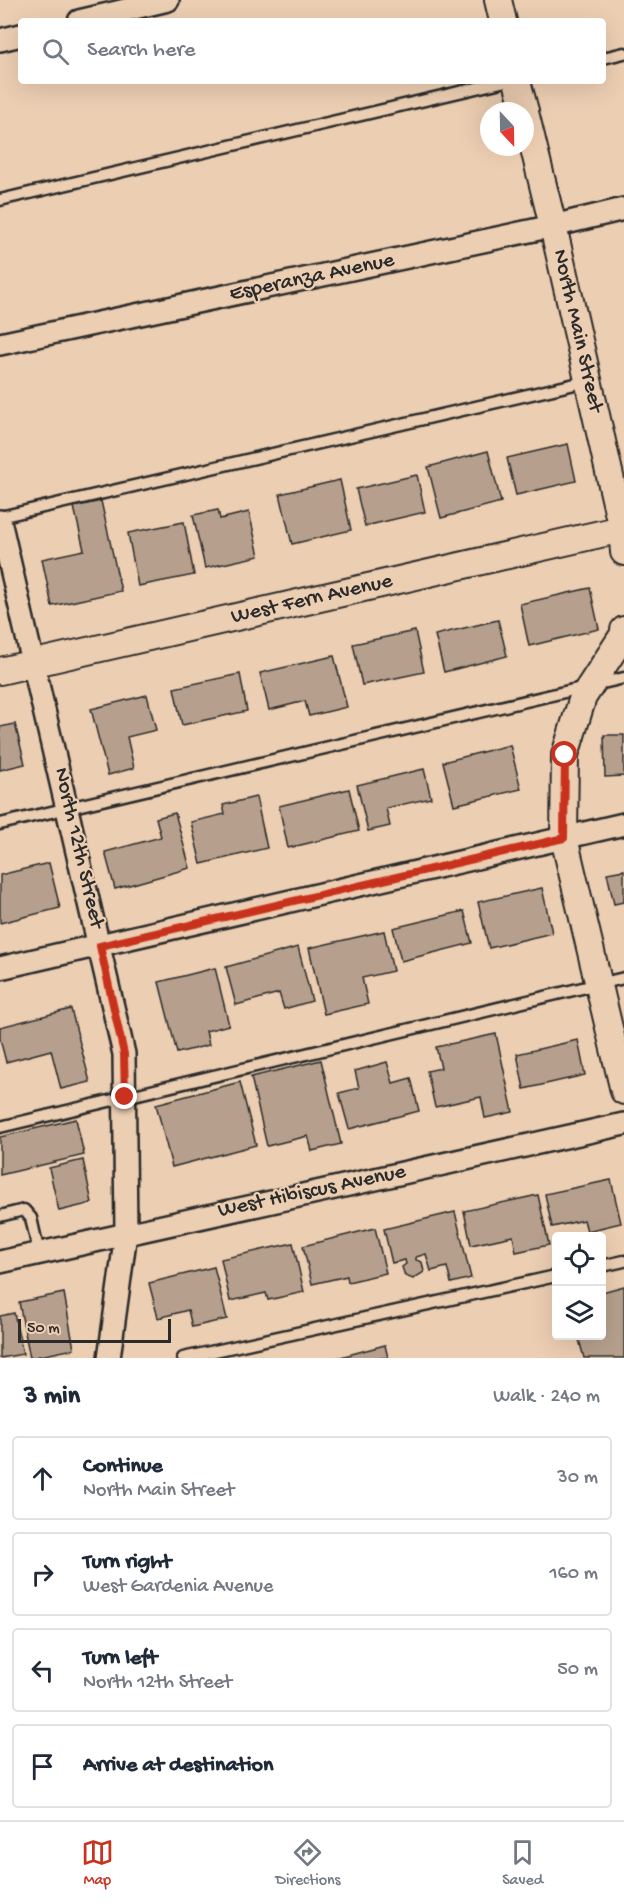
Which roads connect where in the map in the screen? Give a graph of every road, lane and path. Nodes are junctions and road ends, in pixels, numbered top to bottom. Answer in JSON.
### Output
{"nodes":[{"id":1,"x":168,"y":0,"type":"edge"},
{"id":2,"x":498,"y":0,"type":"edge"},
{"id":3,"x":92,"y":18,"type":"edge"},
{"id":4,"x":502,"y":18,"type":"edge"},
{"id":5,"x":18,"y":36,"type":"edge"},
{"id":6,"x":0,"y":40,"type":"edge"},
{"id":7,"x":624,"y":53,"type":"edge"},
{"id":8,"x":606,"y":57,"type":"edge"},
{"id":9,"x":493,"y":84,"type":"edge"},
{"id":10,"x":519,"y":84,"type":"edge"},
{"id":11,"x":523,"y":102,"type":"edge"},
{"id":12,"x":534,"y":148,"type":"edge"},
{"id":13,"x":0,"y":200,"type":"edge"},
{"id":14,"x":624,"y":209,"type":"edge"},
{"id":15,"x":553,"y":226,"type":"junction"},
{"id":16,"x":0,"y":344,"type":"edge"},
{"id":17,"x":588,"y":381,"type":"junction"},
{"id":18,"x":0,"y":519,"type":"edge"},
{"id":19,"x":623,"y":536,"type":"edge"},
{"id":20,"x":624,"y":630,"type":"edge"},
{"id":21,"x":34,"y":663,"type":"junction"},
{"id":22,"x":0,"y":671,"type":"edge"},
{"id":23,"x":624,"y":678,"type":"edge"},
{"id":24,"x":590,"y":686,"type":"junction"},
{"id":25,"x":68,"y":809,"type":"junction"},
{"id":26,"x":0,"y":824,"type":"edge"},
{"id":27,"x":624,"y":824,"type":"edge"},
{"id":28,"x":564,"y":838,"type":"junction"},
{"id":29,"x":100,"y":946,"type":"junction"},
{"id":30,"x":0,"y":968,"type":"edge"},
{"id":31,"x":624,"y":978,"type":"edge"},
{"id":32,"x":599,"y":984,"type":"junction"},
{"id":33,"x":624,"y":1090,"type":"edge"},
{"id":34,"x":125,"y":1097,"type":"junction"},
{"id":35,"x":624,"y":1124,"type":"edge"},
{"id":36,"x":0,"y":1127,"type":"edge"},
{"id":37,"x":0,"y":1216,"type":"edge"},
{"id":38,"x":126,"y":1233,"type":"junction"},
{"id":39,"x":39,"y":1253,"type":"junction"},
{"id":40,"x":624,"y":1261,"type":"edge"},
{"id":41,"x":0,"y":1262,"type":"edge"},
{"id":42,"x":606,"y":1265,"type":"edge"},
{"id":43,"x":552,"y":1277,"type":"edge"},
{"id":44,"x":109,"y":1358,"type":"edge"},
{"id":45,"x":183,"y":1358,"type":"edge"}],
"edges":[{"from":1,"to":3,"type":"street"},
{"from":2,"to":4,"type":"street"},
{"from":5,"to":6,"type":"street"},
{"from":7,"to":8,"type":"lane"},
{"from":9,"to":13,"type":"lane"},
{"from":10,"to":11,"type":"street","name":"North Main Street"},
{"from":12,"to":15,"type":"street","name":"North Main Street"},
{"from":14,"to":15,"type":"street","name":"Esperanza Avenue"},
{"from":15,"to":16,"type":"street","name":"Esperanza Avenue"},
{"from":15,"to":17,"type":"street","name":"North Main Street"},
{"from":17,"to":18,"type":"lane"},
{"from":17,"to":19,"type":"street","name":"North Main Street"},
{"from":18,"to":21,"type":"street","name":"North 12th Street"},
{"from":19,"to":21,"type":"street","name":"West Fern Avenue"},
{"from":20,"to":24,"type":"street"},
{"from":21,"to":22,"type":"street","name":"West Fern Avenue"},
{"from":21,"to":25,"type":"street","name":"North 12th Street"},
{"from":23,"to":24,"type":"lane"},
{"from":24,"to":25,"type":"lane"},
{"from":24,"to":28,"type":"street"},
{"from":25,"to":26,"type":"lane"},
{"from":25,"to":29,"type":"street","name":"North 12th Street"},
{"from":27,"to":28,"type":"street"},
{"from":28,"to":29,"type":"street"},
{"from":28,"to":32,"type":"street"},
{"from":29,"to":30,"type":"street"},
{"from":29,"to":34,"type":"street","name":"North 12th Street"},
{"from":31,"to":32,"type":"lane"},
{"from":32,"to":33,"type":"street"},
{"from":32,"to":34,"type":"lane"},
{"from":34,"to":36,"type":"lane"},
{"from":34,"to":38,"type":"street","name":"North 12th Street"},
{"from":35,"to":38,"type":"street","name":"West Hibiscus Avenue"},
{"from":37,"to":39,"type":"lane"},
{"from":38,"to":39,"type":"street","name":"West Hibiscus Avenue"},
{"from":38,"to":44,"type":"street","name":"North 12th Street"},
{"from":39,"to":41,"type":"street","name":"West Hibiscus Avenue"},
{"from":40,"to":42,"type":"lane"},
{"from":43,"to":45,"type":"lane"}]}
